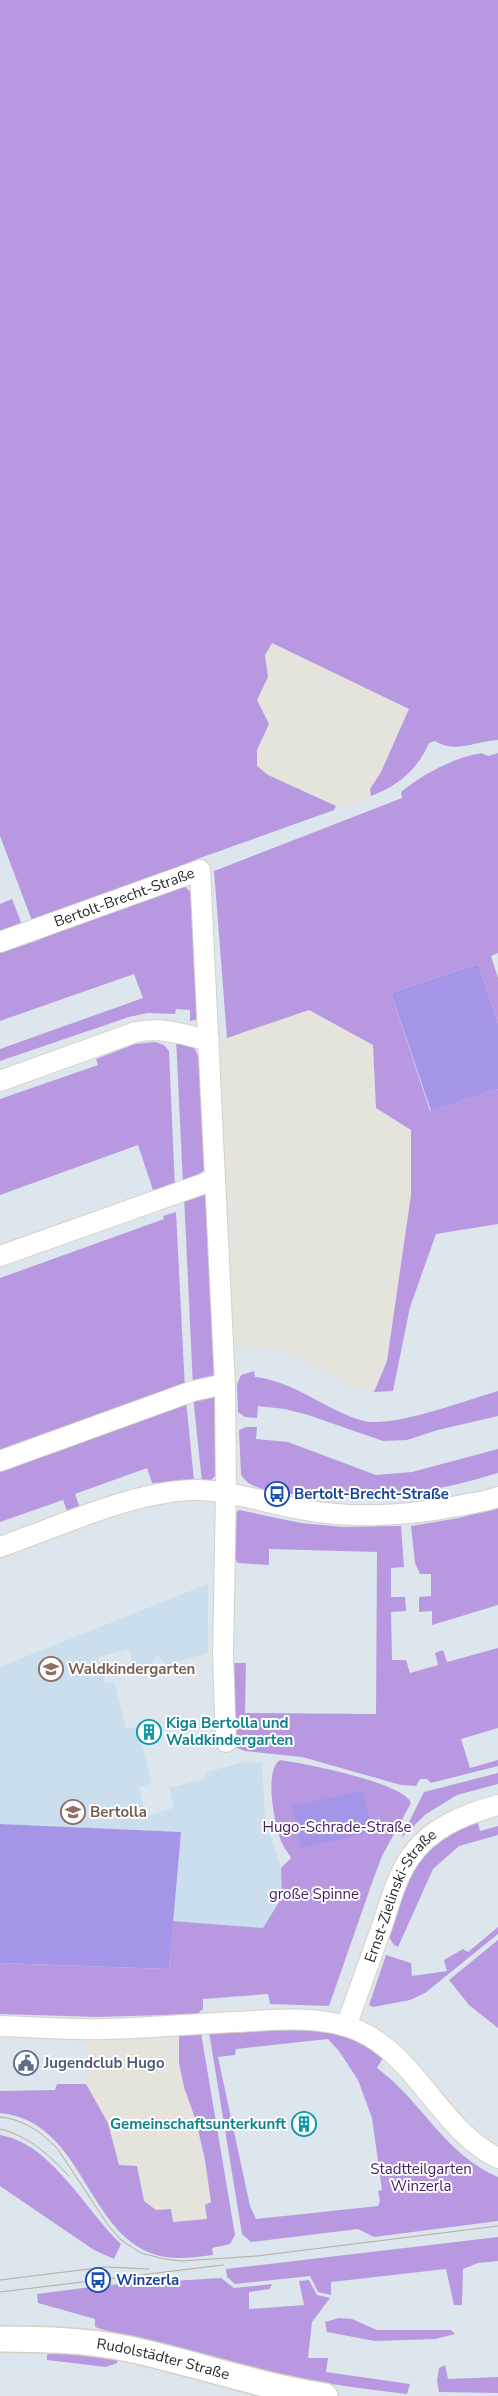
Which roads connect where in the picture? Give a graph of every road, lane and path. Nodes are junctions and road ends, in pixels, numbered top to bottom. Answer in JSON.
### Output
{"nodes":[{"id":1,"x":0,"y":942,"type":"edge"},
{"id":2,"x":209,"y":1041,"type":"junction"},
{"id":3,"x":0,"y":1081,"type":"edge"},
{"id":4,"x":214,"y":1180,"type":"junction"},
{"id":5,"x":0,"y":1256,"type":"edge"},
{"id":6,"x":225,"y":1384,"type":"junction"},
{"id":7,"x":0,"y":1461,"type":"edge"},
{"id":8,"x":226,"y":1494,"type":"junction"},
{"id":9,"x":498,"y":1497,"type":"edge"},
{"id":10,"x":0,"y":1547,"type":"edge"},
{"id":11,"x":226,"y":1742,"type":"dead end"},
{"id":12,"x":498,"y":1805,"type":"edge"},
{"id":13,"x":0,"y":2026,"type":"edge"},
{"id":14,"x":346,"y":2026,"type":"junction"},
{"id":15,"x":498,"y":2158,"type":"edge"},
{"id":16,"x":0,"y":2339,"type":"edge"},
{"id":17,"x":325,"y":2396,"type":"edge"}],
"edges":[{"from":1,"to":2,"type":"street","name":"Bertolt-Brecht-Straße"},
{"from":2,"to":3,"type":"street"},
{"from":2,"to":4,"type":"street","name":"Bertolt-Brecht-Straße"},
{"from":4,"to":5,"type":"street"},
{"from":4,"to":6,"type":"street","name":"Bertolt-Brecht-Straße"},
{"from":6,"to":7,"type":"street"},
{"from":6,"to":8,"type":"street","name":"Bertolt-Brecht-Straße"},
{"from":8,"to":9,"type":"street"},
{"from":8,"to":10,"type":"street"},
{"from":8,"to":11,"type":"street","name":"Bertolt-Brecht-Straße"},
{"from":12,"to":14,"type":"street","name":"Ernst-Zielinski-Straße"},
{"from":13,"to":14,"type":"street"},
{"from":14,"to":15,"type":"street"},
{"from":16,"to":17,"type":"street","name":"Rudolstädter Straße"}]}
